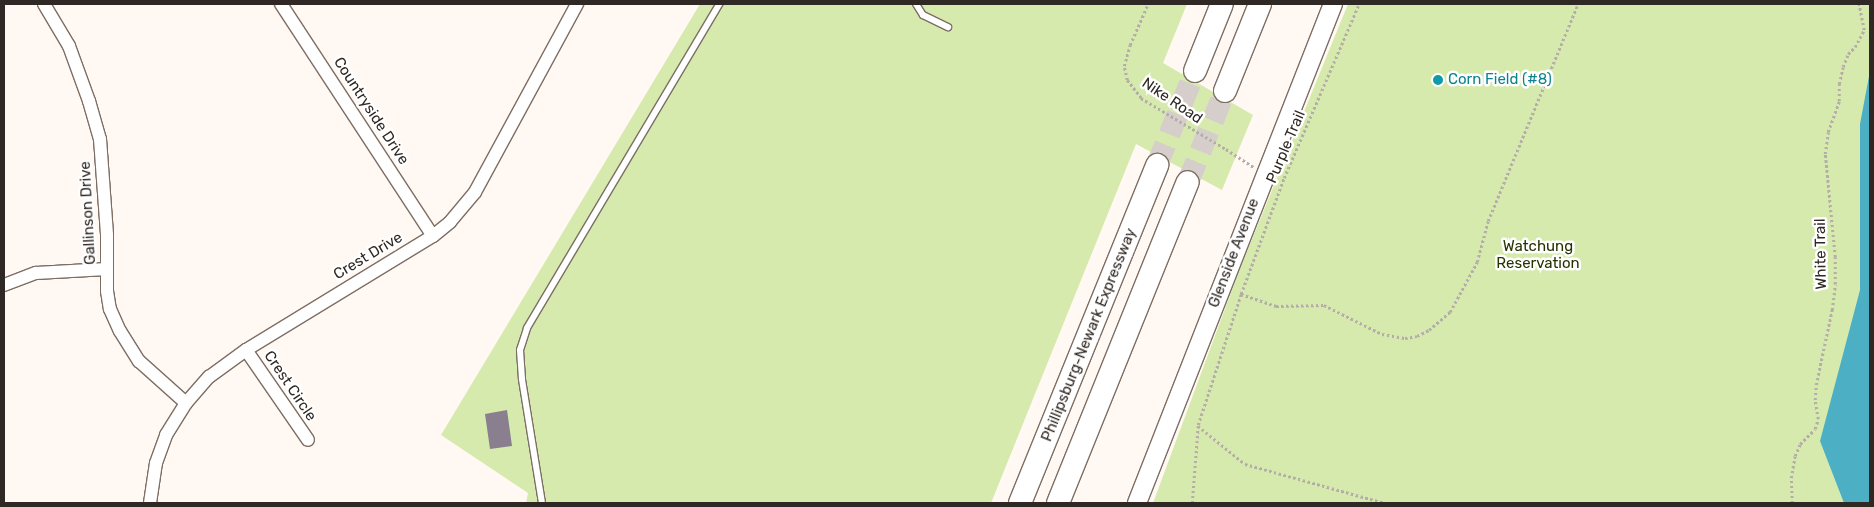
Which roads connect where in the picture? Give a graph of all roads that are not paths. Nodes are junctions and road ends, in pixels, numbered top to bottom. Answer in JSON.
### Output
{"nodes":[{"id":1,"x":44,"y":4,"type":"edge"},
{"id":2,"x":281,"y":4,"type":"edge"},
{"id":3,"x":578,"y":4,"type":"edge"},
{"id":4,"x":719,"y":4,"type":"edge"},
{"id":5,"x":916,"y":4,"type":"edge"},
{"id":6,"x":1222,"y":4,"type":"edge"},
{"id":7,"x":1260,"y":4,"type":"edge"},
{"id":8,"x":1332,"y":4,"type":"edge"},
{"id":9,"x":948,"y":27,"type":"dead end"},
{"id":10,"x":1195,"y":71,"type":"tunnel mouth"},
{"id":11,"x":1225,"y":91,"type":"tunnel mouth"},
{"id":12,"x":1158,"y":165,"type":"tunnel mouth"},
{"id":13,"x":1188,"y":182,"type":"tunnel mouth"},
{"id":14,"x":433,"y":236,"type":"junction"},
{"id":15,"x":106,"y":269,"type":"junction"},
{"id":16,"x":4,"y":285,"type":"edge"},
{"id":17,"x":246,"y":350,"type":"junction"},
{"id":18,"x":186,"y":403,"type":"junction"},
{"id":19,"x":308,"y":440,"type":"dead end"},
{"id":20,"x":150,"y":503,"type":"edge"},
{"id":21,"x":542,"y":503,"type":"edge"},
{"id":22,"x":1020,"y":503,"type":"edge"},
{"id":23,"x":1058,"y":503,"type":"edge"},
{"id":24,"x":1137,"y":503,"type":"edge"}],
"edges":[{"from":1,"to":15,"type":"street","name":"Gallinson Drive"},
{"from":2,"to":14,"type":"street","name":"Countryside Drive"},
{"from":3,"to":14,"type":"street","name":"Crest Drive"},
{"from":4,"to":21,"type":"lane"},
{"from":5,"to":9,"type":"lane"},
{"from":6,"to":10,"type":"highway"},
{"from":7,"to":11,"type":"highway"},
{"from":8,"to":24,"type":"main road","name":"Glenside Avenue"},
{"from":12,"to":22,"type":"highway","name":"Phillipsburg-Newark Expressway"},
{"from":13,"to":23,"type":"highway"},
{"from":14,"to":17,"type":"street","name":"Crest Drive"},
{"from":15,"to":16,"type":"street"},
{"from":15,"to":18,"type":"street","name":"Gallinson Drive"},
{"from":17,"to":18,"type":"street","name":"Crest Drive"},
{"from":17,"to":19,"type":"street","name":"Crest Circle"},
{"from":18,"to":20,"type":"street","name":"Crest Drive"}]}
